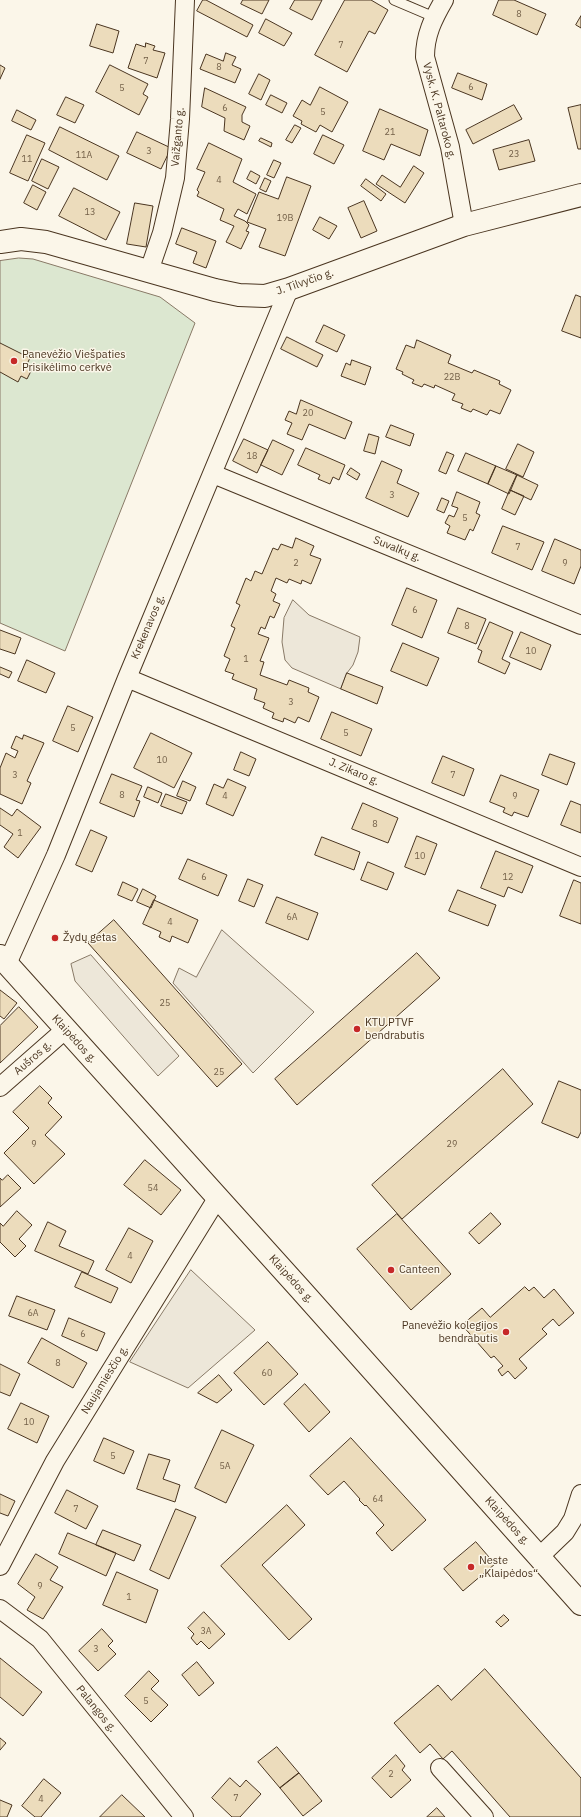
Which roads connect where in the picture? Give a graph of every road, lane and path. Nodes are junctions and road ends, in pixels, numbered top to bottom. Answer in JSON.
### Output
{"nodes":[{"id":1,"x":185,"y":0,"type":"edge"},
{"id":2,"x":394,"y":0,"type":"edge"},
{"id":3,"x":444,"y":0,"type":"edge"},
{"id":4,"x":434,"y":17,"type":"junction"},
{"id":5,"x":581,"y":195,"type":"edge"},
{"id":6,"x":464,"y":225,"type":"junction"},
{"id":7,"x":0,"y":242,"type":"edge"},
{"id":8,"x":149,"y":271,"type":"junction"},
{"id":9,"x":289,"y":289,"type":"junction"},
{"id":10,"x":212,"y":474,"type":"junction"},
{"id":11,"x":581,"y":625,"type":"edge"},
{"id":12,"x":127,"y":678,"type":"junction"},
{"id":13,"x":581,"y":867,"type":"edge"},
{"id":14,"x":4,"y":960,"type":"edge"},
{"id":15,"x":66,"y":1029,"type":"junction"},
{"id":16,"x":0,"y":1087,"type":"edge"},
{"id":17,"x":218,"y":1198,"type":"junction"},
{"id":18,"x":581,"y":1494,"type":"edge"},
{"id":19,"x":539,"y":1556,"type":"junction"},
{"id":20,"x":0,"y":1566,"type":"edge"},
{"id":21,"x":581,"y":1604,"type":"edge"},
{"id":22,"x":0,"y":1609,"type":"edge"},
{"id":23,"x":440,"y":1768,"type":"dead end"},
{"id":24,"x":184,"y":1817,"type":"edge"},
{"id":25,"x":484,"y":1817,"type":"edge"}],
"edges":[{"from":1,"to":8,"type":"street","name":"Vaižganto g."},
{"from":2,"to":4,"type":"lane"},
{"from":3,"to":4,"type":"street","name":"Vysk. K. Paltaroko g."},
{"from":4,"to":6,"type":"street","name":"Vysk. K. Paltaroko g."},
{"from":5,"to":6,"type":"main road","name":"J. Tilvyčio g."},
{"from":6,"to":9,"type":"main road","name":"J. Tilvyčio g."},
{"from":7,"to":8,"type":"main road","name":"J. Tilvyčio g."},
{"from":8,"to":9,"type":"main road","name":"J. Tilvyčio g."},
{"from":9,"to":10,"type":"street","name":"Krekenavos g."},
{"from":10,"to":11,"type":"street","name":"Suvalkų g."},
{"from":10,"to":12,"type":"street","name":"Krekenavos g."},
{"from":12,"to":13,"type":"street","name":"J. Zikaro g."},
{"from":12,"to":14,"type":"street","name":"Krekenavos g."},
{"from":14,"to":15,"type":"main road","name":"Klaipėdos g."},
{"from":15,"to":16,"type":"street","name":"Aušros g."},
{"from":15,"to":17,"type":"main road","name":"Klaipėdos g."},
{"from":17,"to":19,"type":"main road","name":"Klaipėdos g."},
{"from":17,"to":20,"type":"street","name":"Naujamiesčio g."},
{"from":18,"to":19,"type":"street"},
{"from":19,"to":21,"type":"main road","name":"Klaipėdos g."},
{"from":22,"to":24,"type":"street","name":"Palangos g."},
{"from":23,"to":25,"type":"street"}]}
